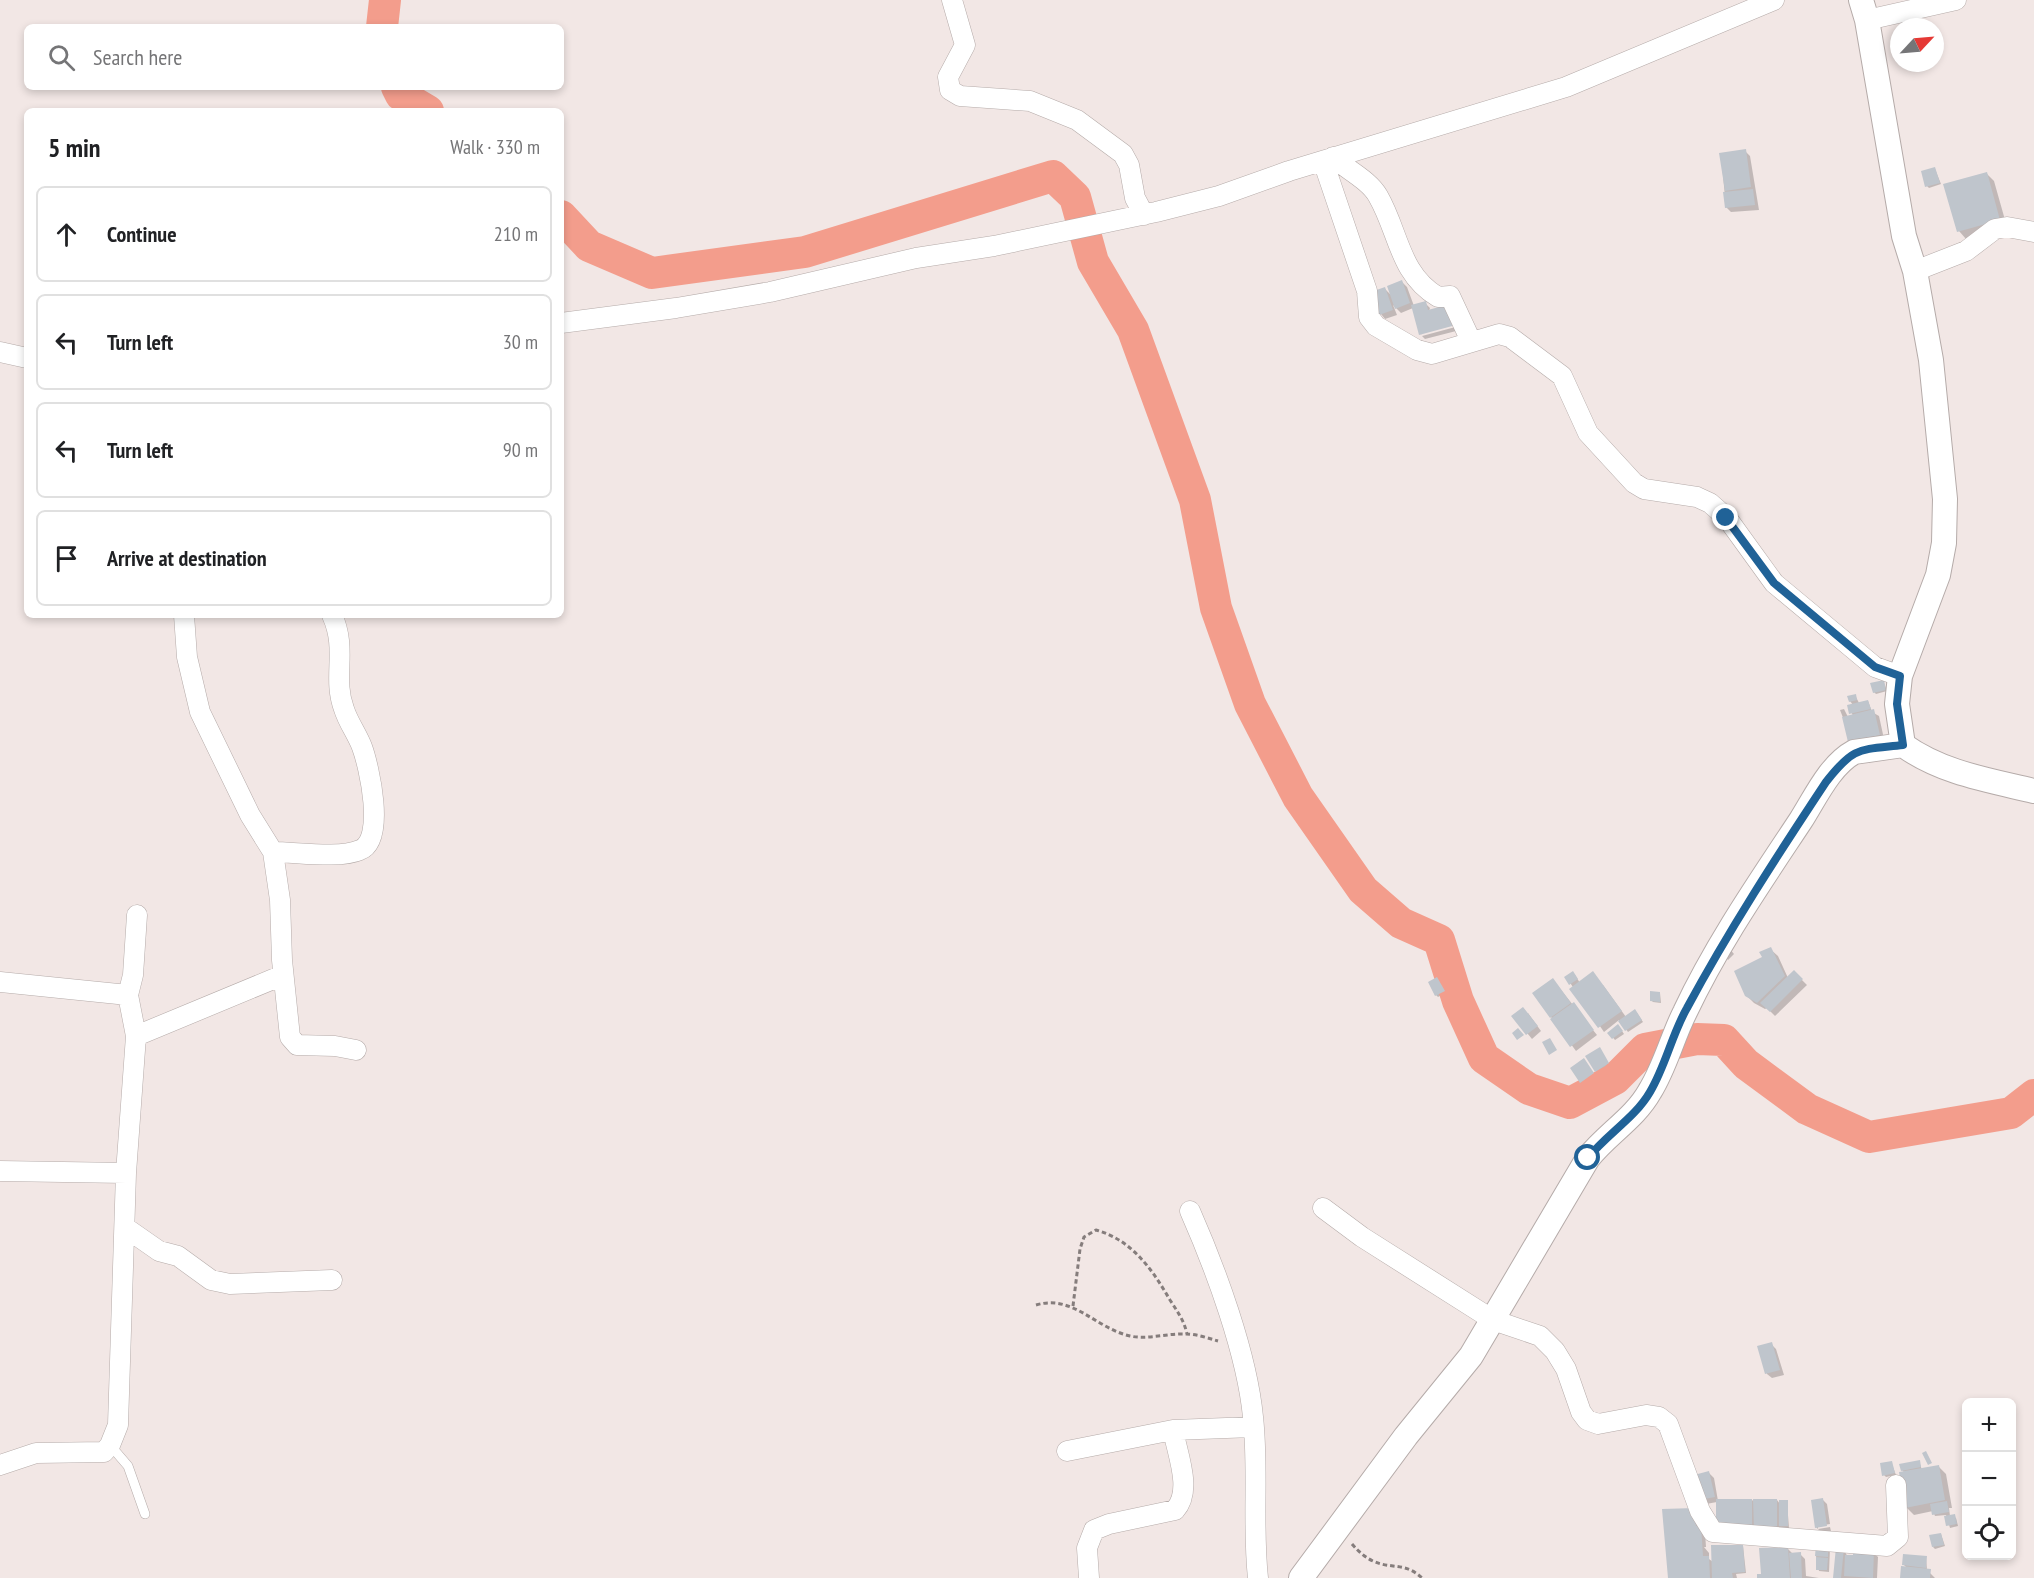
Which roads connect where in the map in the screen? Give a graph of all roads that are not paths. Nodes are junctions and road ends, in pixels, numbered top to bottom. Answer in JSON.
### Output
{"nodes":[{"id":1,"x":952,"y":0,"type":"edge"},
{"id":2,"x":1774,"y":0,"type":"edge"},
{"id":3,"x":1956,"y":0,"type":"edge"},
{"id":4,"x":1864,"y":10,"type":"edge"},
{"id":5,"x":1328,"y":159,"type":"junction"},
{"id":6,"x":1144,"y":215,"type":"junction"},
{"id":7,"x":2034,"y":232,"type":"edge"},
{"id":8,"x":1915,"y":271,"type":"junction"},
{"id":9,"x":564,"y":323,"type":"edge"},
{"id":10,"x":1470,"y":341,"type":"junction"},
{"id":11,"x":0,"y":352,"type":"edge"},
{"id":12,"x":24,"y":357,"type":"edge"},
{"id":13,"x":184,"y":618,"type":"edge"},
{"id":14,"x":334,"y":618,"type":"edge"},
{"id":15,"x":1900,"y":676,"type":"junction"},
{"id":16,"x":1903,"y":745,"type":"junction"},
{"id":17,"x":2034,"y":791,"type":"edge"},
{"id":18,"x":273,"y":852,"type":"junction"},
{"id":19,"x":137,"y":915,"type":"dead end"},
{"id":20,"x":283,"y":975,"type":"junction"},
{"id":21,"x":0,"y":982,"type":"edge"},
{"id":22,"x":128,"y":994,"type":"junction"},
{"id":23,"x":136,"y":1036,"type":"junction"},
{"id":24,"x":356,"y":1050,"type":"dead end"},
{"id":25,"x":0,"y":1171,"type":"edge"},
{"id":26,"x":126,"y":1173,"type":"junction"},
{"id":27,"x":1323,"y":1208,"type":"dead end"},
{"id":28,"x":1190,"y":1211,"type":"dead end"},
{"id":29,"x":126,"y":1228,"type":"junction"},
{"id":30,"x":332,"y":1280,"type":"dead end"},
{"id":31,"x":1493,"y":1320,"type":"junction"},
{"id":32,"x":1253,"y":1427,"type":"junction"},
{"id":33,"x":1173,"y":1430,"type":"junction"},
{"id":34,"x":111,"y":1445,"type":"junction"},
{"id":35,"x":1067,"y":1451,"type":"dead end"},
{"id":36,"x":0,"y":1465,"type":"edge"},
{"id":37,"x":1896,"y":1485,"type":"dead end"},
{"id":38,"x":145,"y":1514,"type":"dead end"},
{"id":39,"x":1089,"y":1578,"type":"edge"},
{"id":40,"x":1258,"y":1578,"type":"edge"},
{"id":41,"x":1301,"y":1578,"type":"edge"}],
"edges":[{"from":1,"to":6,"type":"street"},
{"from":2,"to":5,"type":"street"},
{"from":3,"to":4,"type":"street"},
{"from":4,"to":8,"type":"street"},
{"from":5,"to":6,"type":"street"},
{"from":5,"to":10,"type":"street"},
{"from":5,"to":10,"type":"street"},
{"from":6,"to":9,"type":"street"},
{"from":7,"to":8,"type":"street"},
{"from":8,"to":15,"type":"street"},
{"from":10,"to":15,"type":"street"},
{"from":11,"to":12,"type":"street"},
{"from":13,"to":18,"type":"street"},
{"from":14,"to":18,"type":"street"},
{"from":15,"to":16,"type":"street"},
{"from":16,"to":17,"type":"street"},
{"from":16,"to":31,"type":"street"},
{"from":18,"to":20,"type":"street"},
{"from":19,"to":22,"type":"street"},
{"from":20,"to":23,"type":"street"},
{"from":20,"to":24,"type":"street"},
{"from":21,"to":22,"type":"street"},
{"from":22,"to":23,"type":"street"},
{"from":23,"to":26,"type":"street"},
{"from":25,"to":26,"type":"street"},
{"from":26,"to":29,"type":"street"},
{"from":27,"to":31,"type":"street"},
{"from":28,"to":32,"type":"street"},
{"from":29,"to":30,"type":"street"},
{"from":29,"to":34,"type":"street"},
{"from":31,"to":37,"type":"street"},
{"from":31,"to":41,"type":"street"},
{"from":32,"to":33,"type":"street"},
{"from":32,"to":40,"type":"street"},
{"from":33,"to":35,"type":"street"},
{"from":33,"to":39,"type":"street"},
{"from":34,"to":36,"type":"street"},
{"from":34,"to":38,"type":"lane"}]}
